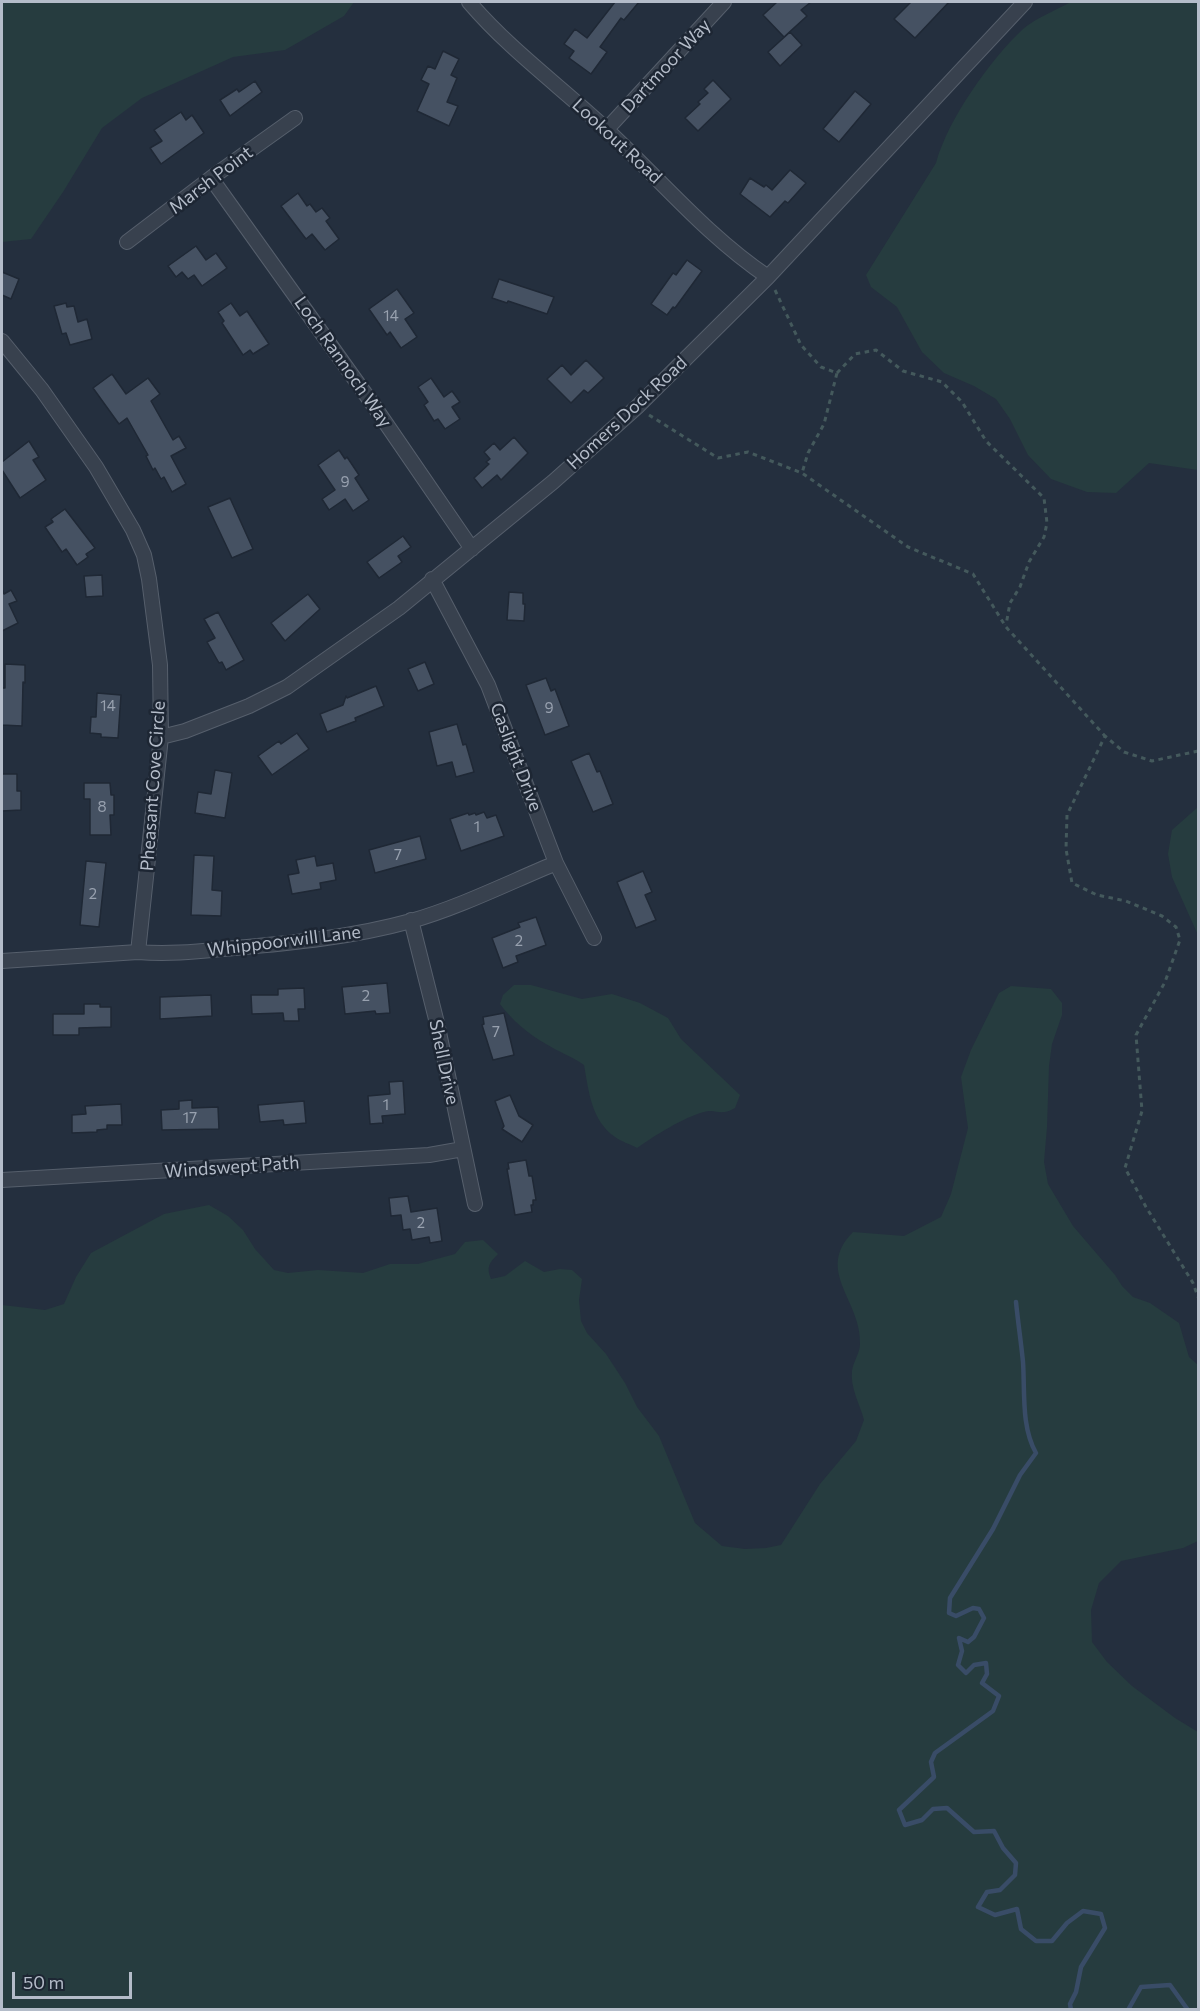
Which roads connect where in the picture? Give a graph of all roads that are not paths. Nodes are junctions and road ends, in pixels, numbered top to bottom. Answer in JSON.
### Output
{"nodes":[{"id":1,"x":469,"y":2,"type":"edge"},
{"id":2,"x":724,"y":2,"type":"edge"},
{"id":3,"x":1025,"y":2,"type":"edge"},
{"id":4,"x":295,"y":118,"type":"dead end"},
{"id":5,"x":607,"y":129,"type":"junction"},
{"id":6,"x":211,"y":178,"type":"junction"},
{"id":7,"x":127,"y":242,"type":"dead end"},
{"id":8,"x":768,"y":277,"type":"junction"},
{"id":9,"x":2,"y":341,"type":"edge"},
{"id":10,"x":472,"y":549,"type":"junction"},
{"id":11,"x":432,"y":579,"type":"junction"},
{"id":12,"x":161,"y":737,"type":"junction"},
{"id":13,"x":556,"y":863,"type":"junction"},
{"id":14,"x":411,"y":920,"type":"junction"},
{"id":15,"x":594,"y":938,"type":"dead end"},
{"id":16,"x":138,"y":952,"type":"junction"},
{"id":17,"x":2,"y":961,"type":"edge"},
{"id":18,"x":462,"y":1149,"type":"junction"},
{"id":19,"x":2,"y":1180,"type":"edge"},
{"id":20,"x":475,"y":1204,"type":"dead end"}],
"edges":[{"from":1,"to":5,"type":"street","name":"Lookout Road"},
{"from":2,"to":5,"type":"street","name":"Dartmoor Way"},
{"from":3,"to":8,"type":"street","name":"Homers Dock Road"},
{"from":4,"to":6,"type":"street","name":"Marsh Point"},
{"from":5,"to":8,"type":"street","name":"Lookout Road"},
{"from":6,"to":7,"type":"street","name":"Marsh Point"},
{"from":6,"to":10,"type":"street","name":"Loch Rannoch Way"},
{"from":8,"to":10,"type":"street","name":"Homers Dock Road"},
{"from":9,"to":12,"type":"street","name":"Pheasant Cove Circle"},
{"from":10,"to":11,"type":"street","name":"Homers Dock Road"},
{"from":11,"to":12,"type":"street","name":"Homers Dock Road"},
{"from":11,"to":13,"type":"street","name":"Gaslight Drive"},
{"from":12,"to":16,"type":"street","name":"Pheasant Cove Circle"},
{"from":13,"to":14,"type":"street","name":"Whippoorwill Lane"},
{"from":13,"to":15,"type":"street","name":"Gaslight Drive"},
{"from":14,"to":16,"type":"street","name":"Whippoorwill Lane"},
{"from":14,"to":18,"type":"street","name":"Shell Drive"},
{"from":16,"to":17,"type":"street","name":"Whippoorwill Lane"},
{"from":18,"to":19,"type":"street","name":"Windswept Path"},
{"from":18,"to":20,"type":"street","name":"Shell Drive"}]}
